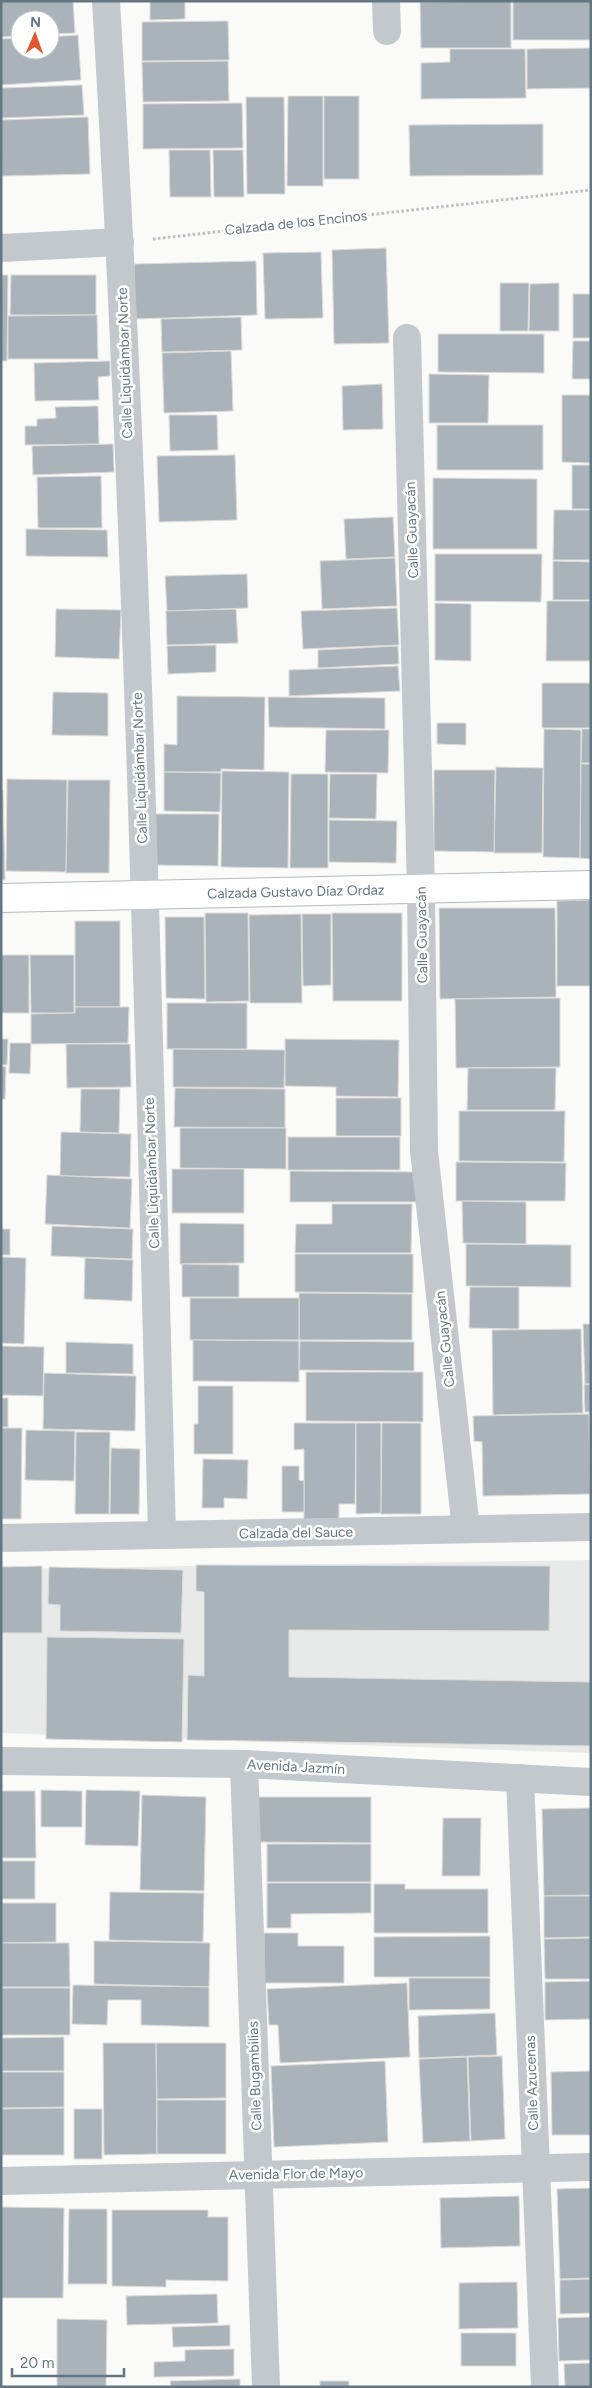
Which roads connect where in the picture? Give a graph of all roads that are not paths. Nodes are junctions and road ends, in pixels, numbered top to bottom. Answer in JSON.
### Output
{"nodes":[{"id":1,"x":106,"y":1,"type":"edge"},
{"id":2,"x":386,"y":1,"type":"edge"},
{"id":3,"x":387,"y":31,"type":"dead end"},
{"id":4,"x":120,"y":242,"type":"junction"},
{"id":5,"x":1,"y":248,"type":"edge"},
{"id":6,"x":407,"y":338,"type":"dead end"},
{"id":7,"x":591,"y":885,"type":"edge"},
{"id":8,"x":421,"y":889,"type":"junction"},
{"id":9,"x":145,"y":895,"type":"junction"},
{"id":10,"x":1,"y":898,"type":"edge"},
{"id":11,"x":591,"y":1527,"type":"edge"},
{"id":12,"x":466,"y":1529,"type":"junction"},
{"id":13,"x":162,"y":1535,"type":"junction"},
{"id":14,"x":1,"y":1538,"type":"edge"},
{"id":15,"x":1,"y":1761,"type":"edge"},
{"id":16,"x":244,"y":1764,"type":"junction"},
{"id":17,"x":520,"y":1778,"type":"junction"},
{"id":18,"x":591,"y":1782,"type":"edge"},
{"id":19,"x":591,"y":2168,"type":"edge"},
{"id":20,"x":536,"y":2169,"type":"junction"},
{"id":21,"x":258,"y":2175,"type":"junction"},
{"id":22,"x":1,"y":2181,"type":"edge"},
{"id":23,"x":266,"y":2387,"type":"edge"},
{"id":24,"x":545,"y":2387,"type":"edge"}],
"edges":[{"from":1,"to":4,"type":"street","name":"Calle Liquidámbar Norte"},
{"from":2,"to":3,"type":"street"},
{"from":4,"to":5,"type":"street"},
{"from":4,"to":9,"type":"street","name":"Calle Liquidámbar Norte"},
{"from":6,"to":8,"type":"street","name":"Calle Guayacán"},
{"from":7,"to":8,"type":"street","name":"Calzada Gustavo Díaz Ordaz"},
{"from":8,"to":9,"type":"street","name":"Calzada Gustavo Díaz Ordaz"},
{"from":8,"to":12,"type":"street","name":"Calle Guayacán"},
{"from":9,"to":10,"type":"street","name":"Calzada Gustavo Díaz Ordaz"},
{"from":9,"to":13,"type":"street","name":"Calle Liquidámbar Norte"},
{"from":11,"to":12,"type":"street","name":"Calzada del Sauce"},
{"from":12,"to":13,"type":"street","name":"Calzada del Sauce"},
{"from":13,"to":14,"type":"street","name":"Calzada del Sauce"},
{"from":15,"to":16,"type":"street","name":"Avenida Jazmín"},
{"from":16,"to":17,"type":"street","name":"Avenida Jazmín"},
{"from":16,"to":21,"type":"street","name":"Calle Bugambilias"},
{"from":17,"to":18,"type":"street","name":"Avenida Jazmín"},
{"from":17,"to":20,"type":"street","name":"Calle Azucenas"},
{"from":19,"to":20,"type":"street","name":"Avenida Flor de Mayo"},
{"from":20,"to":21,"type":"street","name":"Avenida Flor de Mayo"},
{"from":20,"to":24,"type":"street","name":"Calle Azucenas"},
{"from":21,"to":22,"type":"street","name":"Avenida Flor de Mayo"},
{"from":21,"to":23,"type":"street","name":"Calle Bugambilias"}]}
